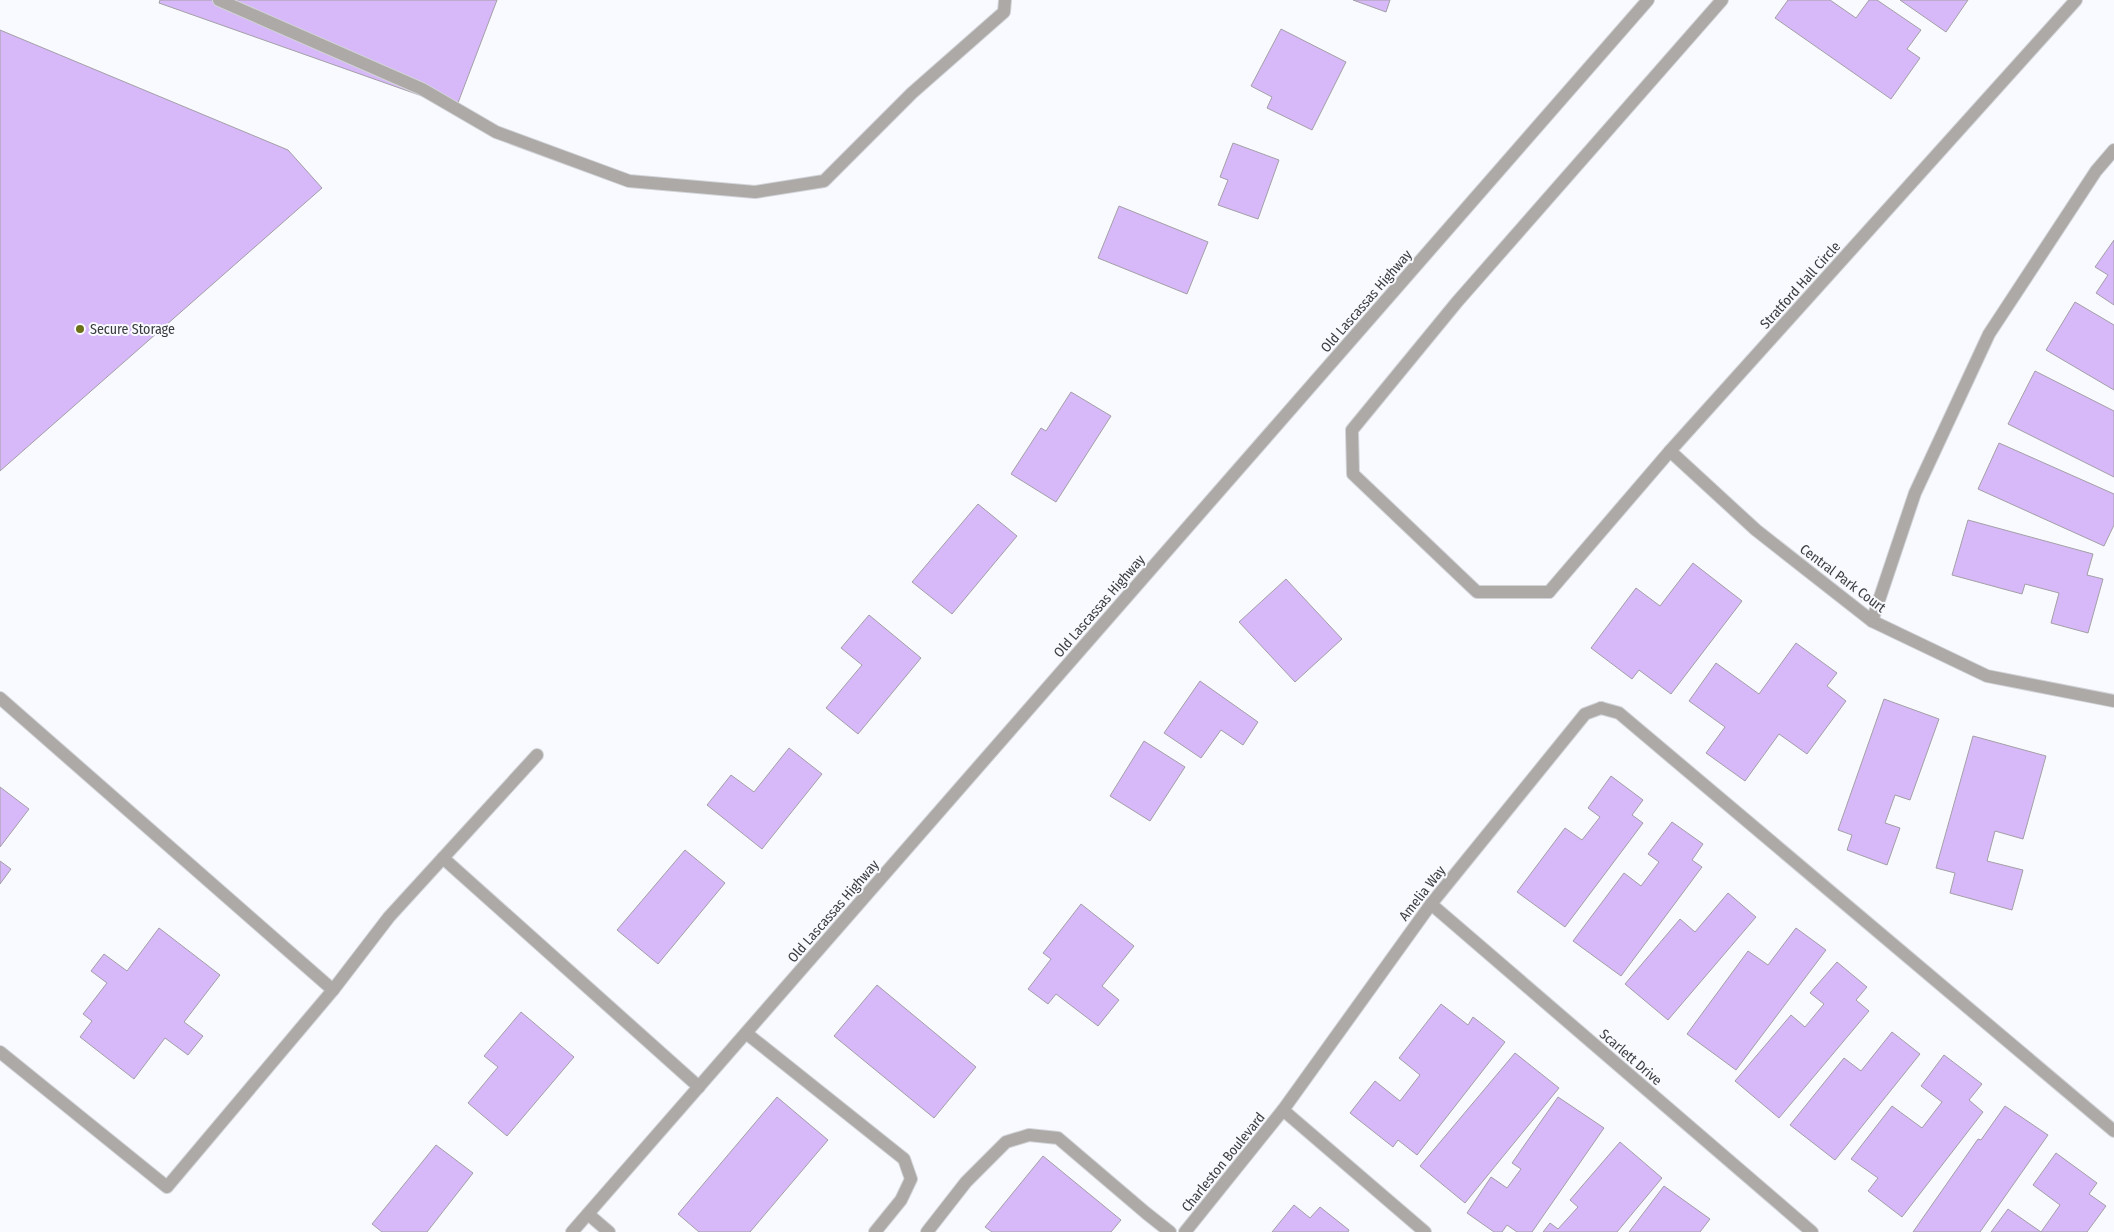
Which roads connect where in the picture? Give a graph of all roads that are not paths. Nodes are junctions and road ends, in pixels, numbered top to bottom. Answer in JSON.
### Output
{"nodes":[{"id":1,"x":219,"y":0,"type":"edge"},
{"id":2,"x":1005,"y":0,"type":"edge"},
{"id":3,"x":1648,"y":0,"type":"edge"},
{"id":4,"x":1722,"y":0,"type":"edge"},
{"id":5,"x":2076,"y":0,"type":"edge"},
{"id":6,"x":2114,"y":150,"type":"edge"},
{"id":7,"x":1670,"y":450,"type":"junction"},
{"id":8,"x":1872,"y":621,"type":"junction"},
{"id":9,"x":0,"y":698,"type":"edge"},
{"id":10,"x":2114,"y":701,"type":"edge"},
{"id":11,"x":537,"y":755,"type":"dead end"},
{"id":12,"x":443,"y":858,"type":"junction"},
{"id":13,"x":1431,"y":904,"type":"junction"},
{"id":14,"x":333,"y":990,"type":"junction"},
{"id":15,"x":746,"y":1033,"type":"junction"},
{"id":16,"x":0,"y":1052,"type":"edge"},
{"id":17,"x":699,"y":1086,"type":"junction"},
{"id":18,"x":1283,"y":1110,"type":"junction"},
{"id":19,"x":2114,"y":1131,"type":"edge"},
{"id":20,"x":588,"y":1214,"type":"junction"},
{"id":21,"x":572,"y":1232,"type":"edge"},
{"id":22,"x":609,"y":1232,"type":"edge"},
{"id":23,"x":875,"y":1232,"type":"edge"},
{"id":24,"x":928,"y":1232,"type":"edge"},
{"id":25,"x":1170,"y":1232,"type":"edge"},
{"id":26,"x":1185,"y":1232,"type":"edge"},
{"id":27,"x":1425,"y":1232,"type":"edge"},
{"id":28,"x":1812,"y":1232,"type":"edge"}],
"edges":[{"from":1,"to":2,"type":"street"},
{"from":3,"to":15,"type":"street","name":"Old Lascassas Highway"},
{"from":4,"to":7,"type":"street","name":"Stratford Hall Circle"},
{"from":5,"to":7,"type":"street","name":"Stratford Hall Circle"},
{"from":6,"to":8,"type":"street"},
{"from":7,"to":8,"type":"street","name":"Central Park Court"},
{"from":8,"to":10,"type":"street","name":"Central Park Court"},
{"from":9,"to":14,"type":"street"},
{"from":11,"to":12,"type":"street"},
{"from":12,"to":14,"type":"street"},
{"from":12,"to":17,"type":"street"},
{"from":13,"to":18,"type":"street","name":"Amelia Way"},
{"from":13,"to":19,"type":"street","name":"Amelia Way"},
{"from":13,"to":28,"type":"street","name":"Scarlett Drive"},
{"from":14,"to":16,"type":"street"},
{"from":15,"to":17,"type":"street","name":"Old Lascassas Highway"},
{"from":15,"to":23,"type":"street"},
{"from":17,"to":20,"type":"street","name":"Old Lascassas Highway"},
{"from":18,"to":26,"type":"street","name":"Charleston Boulevard"},
{"from":18,"to":27,"type":"street"},
{"from":20,"to":21,"type":"street","name":"Old Lascassas Highway"},
{"from":20,"to":22,"type":"street"},
{"from":24,"to":25,"type":"street"}]}
